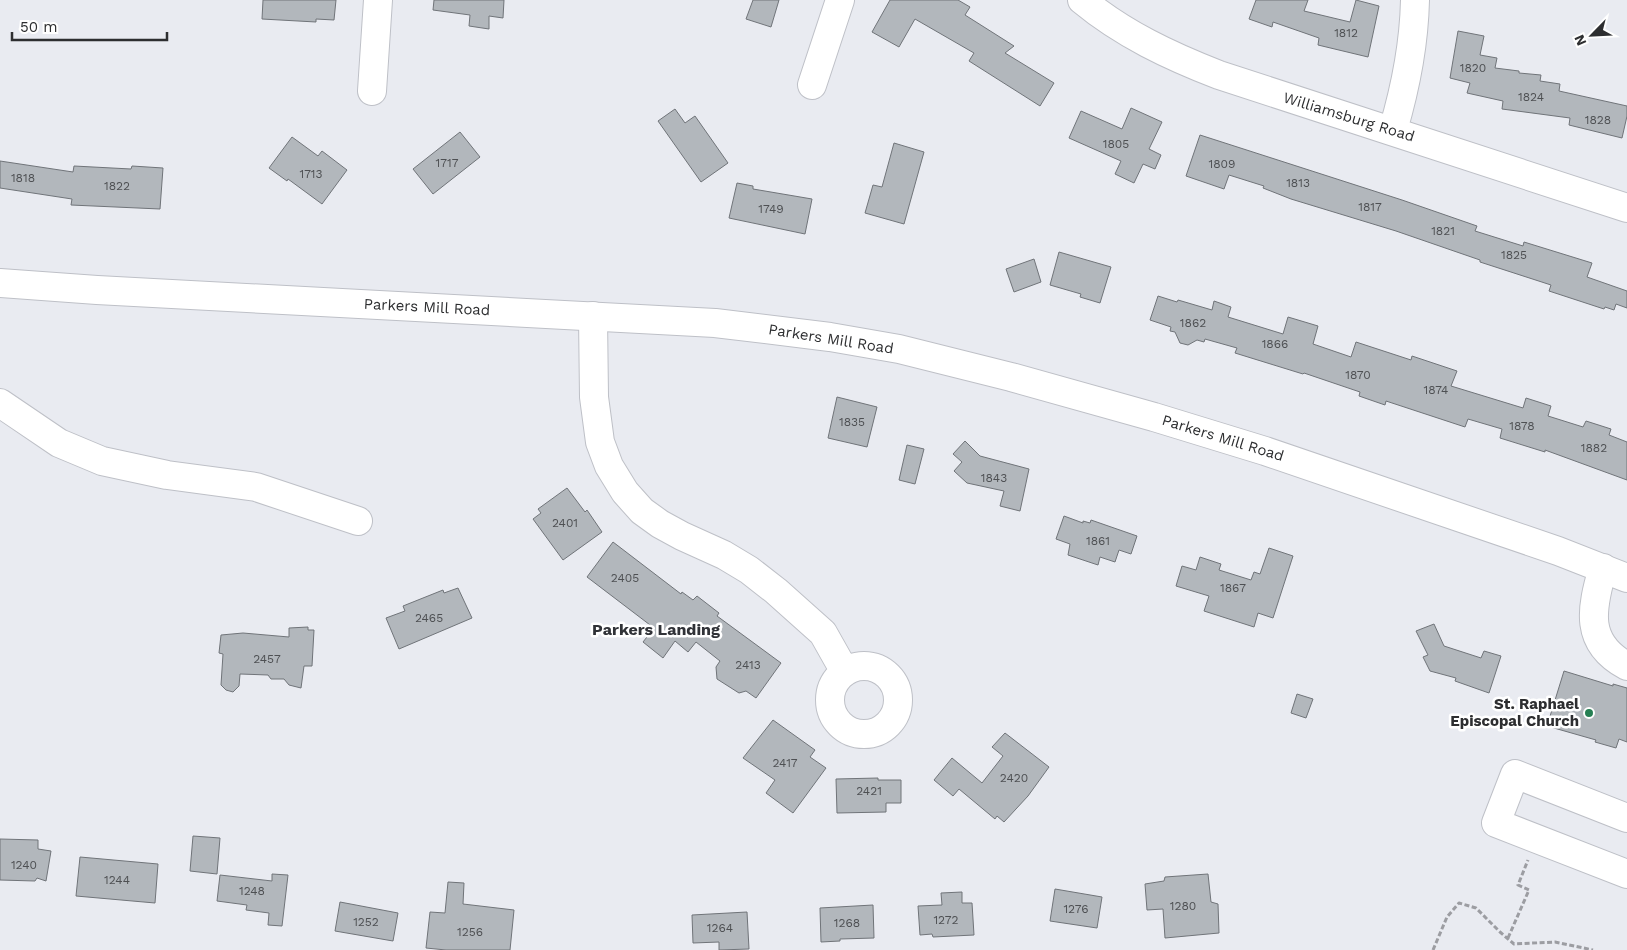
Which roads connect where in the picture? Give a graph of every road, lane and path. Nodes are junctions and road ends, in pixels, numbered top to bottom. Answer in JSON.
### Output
{"nodes":[{"id":1,"x":378,"y":0,"type":"edge"},
{"id":2,"x":840,"y":0,"type":"edge"},
{"id":3,"x":1082,"y":0,"type":"edge"},
{"id":4,"x":1415,"y":0,"type":"edge"},
{"id":5,"x":812,"y":85,"type":"dead end"},
{"id":6,"x":372,"y":90,"type":"dead end"},
{"id":7,"x":1393,"y":130,"type":"junction"},
{"id":8,"x":1627,"y":208,"type":"edge"},
{"id":9,"x":0,"y":283,"type":"edge"},
{"id":10,"x":593,"y":316,"type":"junction"},
{"id":11,"x":0,"y":403,"type":"edge"},
{"id":12,"x":358,"y":521,"type":"dead end"},
{"id":13,"x":1615,"y":573,"type":"edge"},
{"id":14,"x":1627,"y":666,"type":"edge"},
{"id":15,"x":845,"y":672,"type":"dead end"},
{"id":16,"x":1627,"y":818,"type":"edge"},
{"id":17,"x":1528,"y":859,"type":"dead end"},
{"id":18,"x":1627,"y":874,"type":"edge"},
{"id":19,"x":1508,"y":938,"type":"junction"},
{"id":20,"x":1433,"y":949,"type":"edge"},
{"id":21,"x":1594,"y":950,"type":"edge"}],
"edges":[{"from":1,"to":6,"type":"street"},
{"from":2,"to":5,"type":"street"},
{"from":3,"to":7,"type":"street","name":"Williamsburg Road"},
{"from":4,"to":7,"type":"street"},
{"from":7,"to":8,"type":"street","name":"Williamsburg Road"},
{"from":9,"to":10,"type":"street","name":"Parkers Mill Road"},
{"from":10,"to":13,"type":"street","name":"Parkers Mill Road"},
{"from":10,"to":15,"type":"street"},
{"from":11,"to":12,"type":"street"},
{"from":13,"to":14,"type":"street"},
{"from":16,"to":18,"type":"street"},
{"from":17,"to":19,"type":"path"},
{"from":19,"to":20,"type":"path"},
{"from":19,"to":21,"type":"path"}]}
